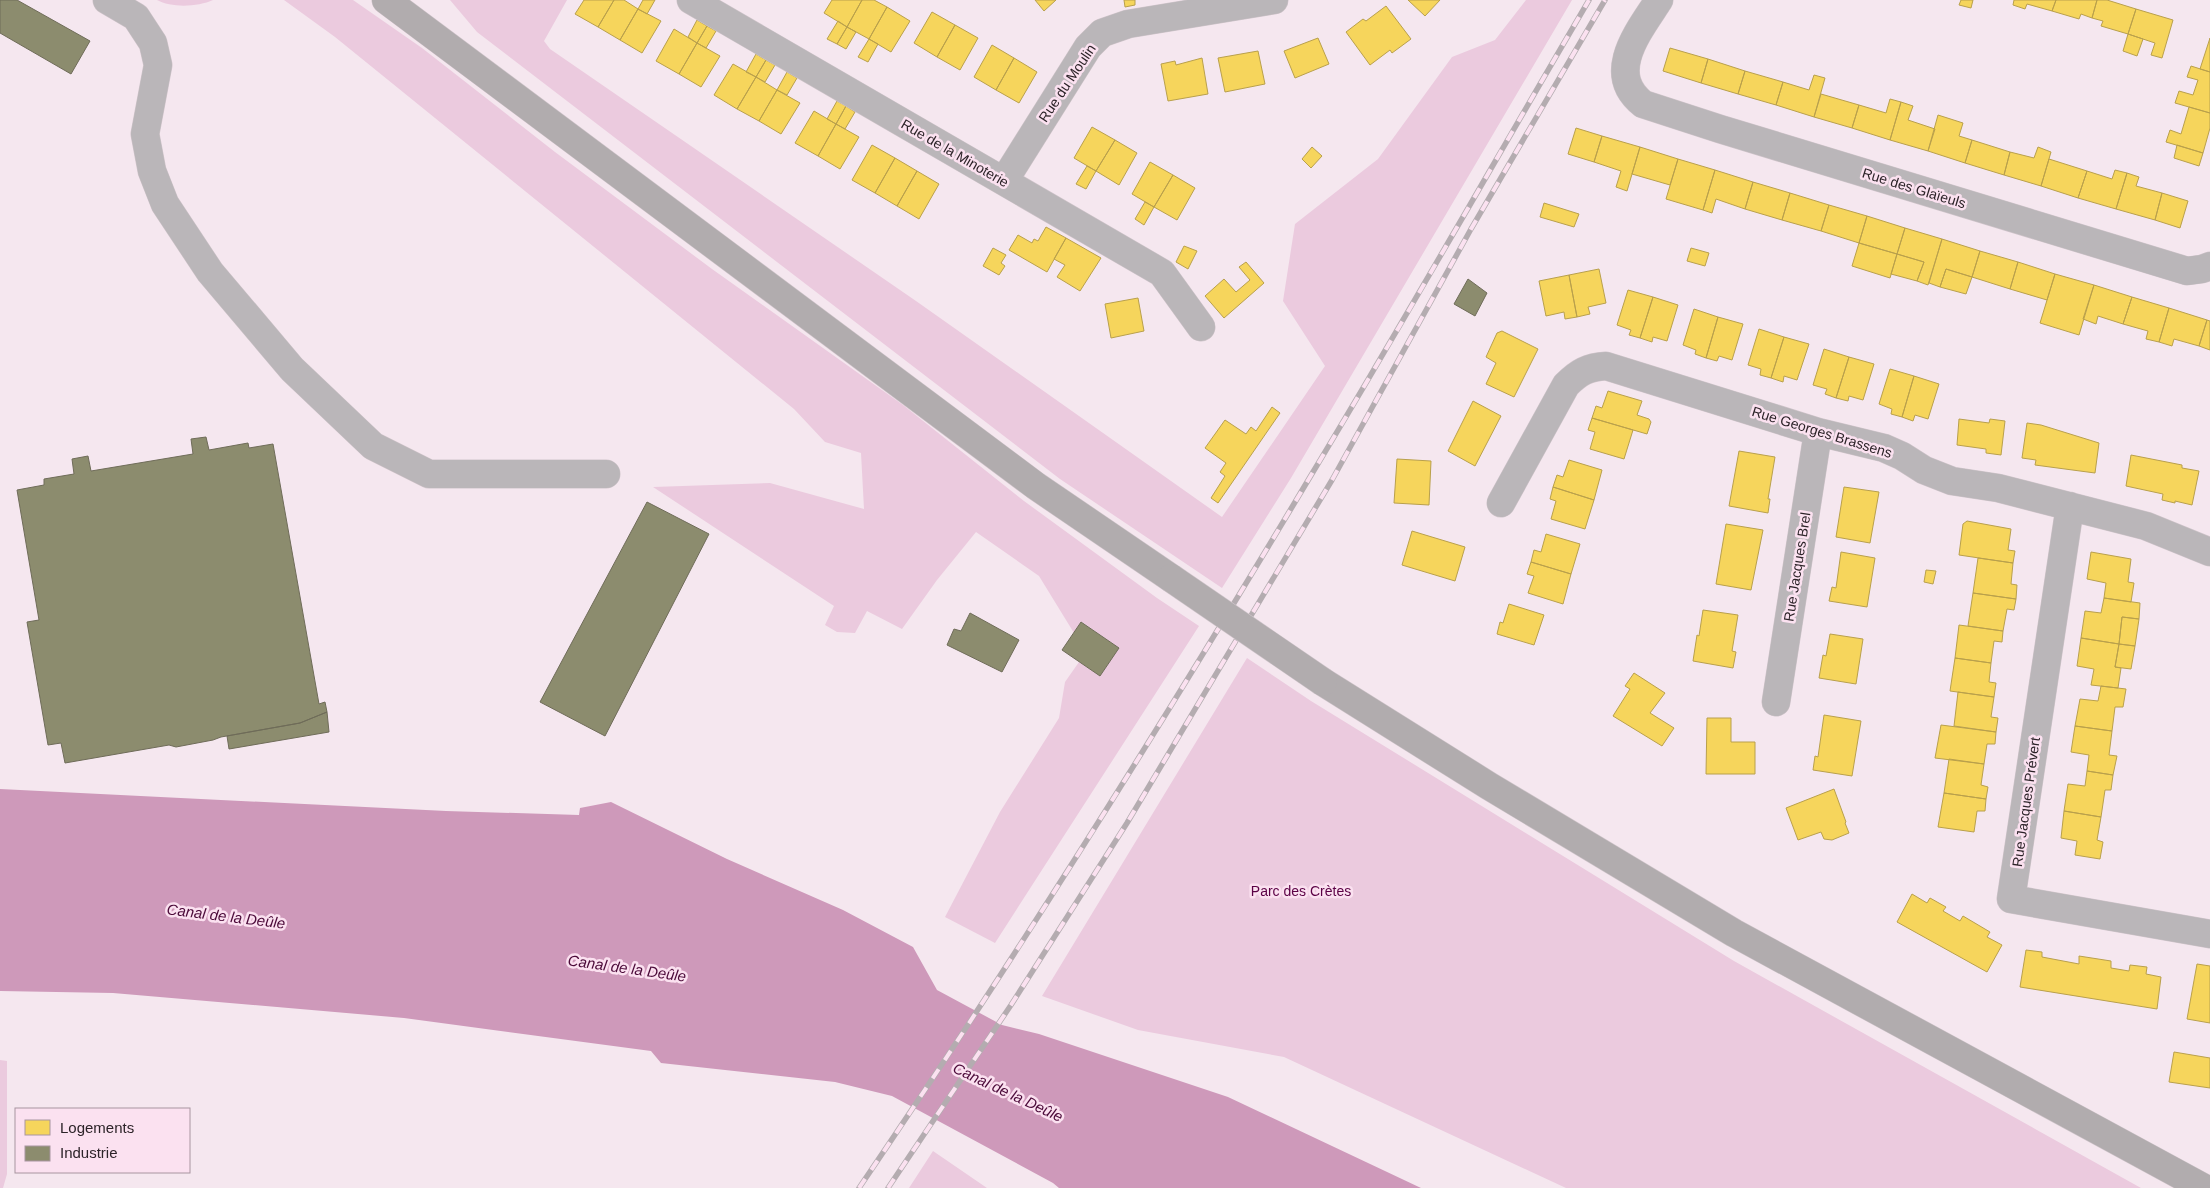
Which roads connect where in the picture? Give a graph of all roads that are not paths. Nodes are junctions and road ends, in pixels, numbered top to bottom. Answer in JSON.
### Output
{"nodes":[{"id":1,"x":107,"y":0,"type":"edge"},
{"id":2,"x":691,"y":0,"type":"edge"},
{"id":3,"x":1274,"y":0,"type":"edge"},
{"id":4,"x":1659,"y":0,"type":"edge"},
{"id":5,"x":390,"y":1,"type":"edge"},
{"id":6,"x":1004,"y":181,"type":"junction"},
{"id":7,"x":2210,"y":266,"type":"edge"},
{"id":8,"x":1201,"y":327,"type":"dead end"},
{"id":9,"x":1818,"y":432,"type":"junction"},
{"id":10,"x":606,"y":474,"type":"dead end"},
{"id":11,"x":1501,"y":503,"type":"dead end"},
{"id":12,"x":2070,"y":506,"type":"junction"},
{"id":13,"x":2210,"y":552,"type":"edge"},
{"id":14,"x":1776,"y":702,"type":"dead end"},
{"id":15,"x":2210,"y":934,"type":"edge"},
{"id":16,"x":2204,"y":1188,"type":"edge"}],
"edges":[{"from":1,"to":10,"type":"street"},
{"from":2,"to":6,"type":"street","name":"Rue de la Minoterie"},
{"from":3,"to":6,"type":"street","name":"Rue du Moulin"},
{"from":4,"to":7,"type":"street","name":"Rue des Glaïeuls"},
{"from":5,"to":16,"type":"main road","bridge":true},
{"from":6,"to":8,"type":"street","name":"Rue de la Minoterie"},
{"from":9,"to":11,"type":"street","name":"Rue Georges Brassens"},
{"from":9,"to":12,"type":"street","name":"Rue Georges Brassens"},
{"from":9,"to":14,"type":"street","name":"Rue Jacques Brel"},
{"from":12,"to":13,"type":"street","name":"Rue Georges Brassens"},
{"from":12,"to":15,"type":"street","name":"Rue Jacques Prévert"}]}
